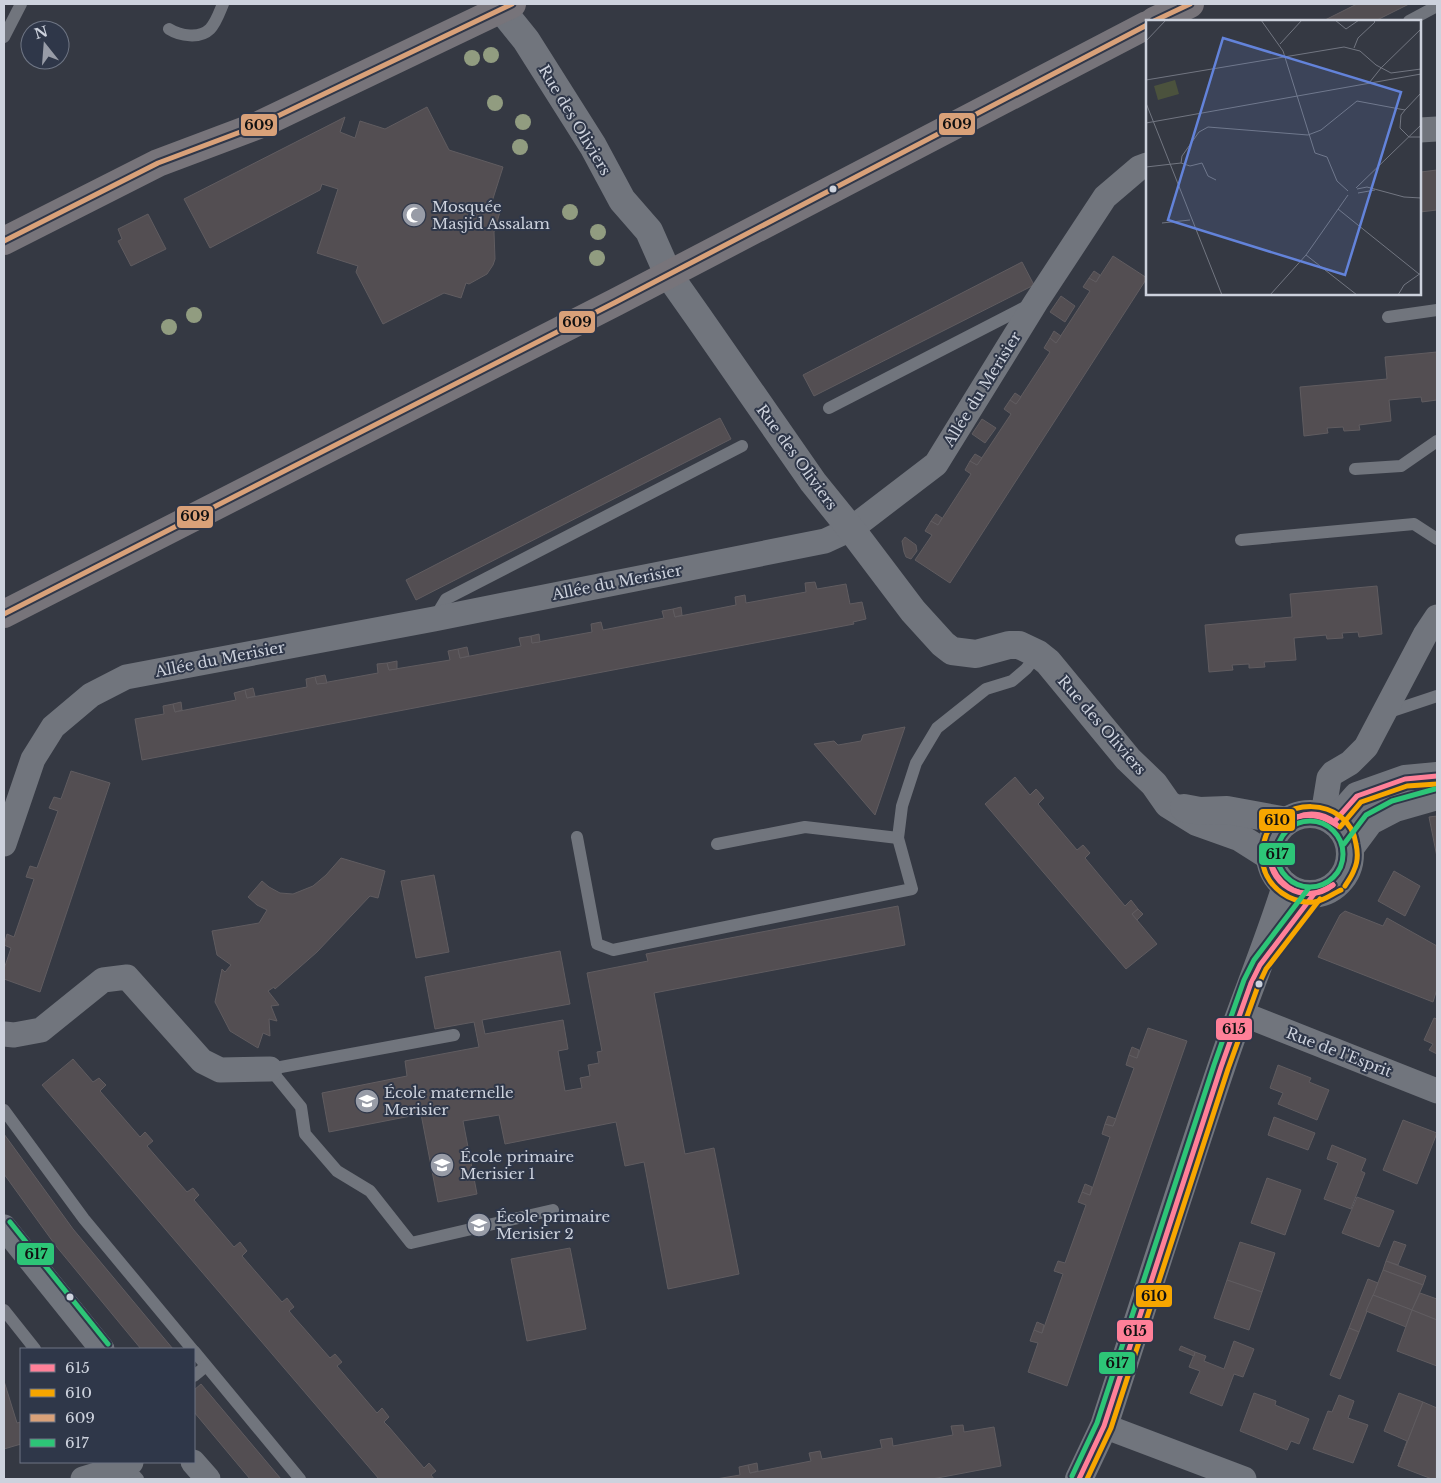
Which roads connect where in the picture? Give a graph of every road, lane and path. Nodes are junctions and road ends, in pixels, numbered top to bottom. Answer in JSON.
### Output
{"nodes":[{"id":1,"x":21,"y":4,"type":"edge"},
{"id":2,"x":224,"y":4,"type":"edge"},
{"id":3,"x":1187,"y":5,"type":"edge"},
{"id":4,"x":503,"y":6,"type":"edge"},
{"id":5,"x":1437,"y":6,"type":"edge"},
{"id":6,"x":1156,"y":20,"type":"edge"},
{"id":7,"x":1411,"y":20,"type":"edge"},
{"id":8,"x":1146,"y":26,"type":"edge"},
{"id":9,"x":169,"y":29,"type":"dead end"},
{"id":10,"x":4,"y":37,"type":"edge"},
{"id":11,"x":1437,"y":128,"type":"edge"},
{"id":12,"x":1421,"y":130,"type":"edge"},
{"id":13,"x":1146,"y":165,"type":"edge"},
{"id":14,"x":4,"y":241,"type":"edge"},
{"id":15,"x":668,"y":274,"type":"junction"},
{"id":16,"x":1036,"y":302,"type":"junction"},
{"id":17,"x":1437,"y":310,"type":"edge"},
{"id":18,"x":1388,"y":317,"type":"dead end"},
{"id":19,"x":829,"y":408,"type":"dead end"},
{"id":20,"x":1437,"y":441,"type":"edge"},
{"id":21,"x":742,"y":446,"type":"dead end"},
{"id":22,"x":1355,"y":469,"type":"dead end"},
{"id":23,"x":851,"y":529,"type":"junction"},
{"id":24,"x":1437,"y":538,"type":"edge"},
{"id":25,"x":1241,"y":540,"type":"dead end"},
{"id":26,"x":4,"y":614,"type":"edge"},
{"id":27,"x":1437,"y":617,"type":"edge"},
{"id":28,"x":434,"y":619,"type":"junction"},
{"id":29,"x":1038,"y":654,"type":"junction"},
{"id":30,"x":1437,"y":696,"type":"edge"},
{"id":31,"x":1384,"y":714,"type":"junction"},
{"id":32,"x":1437,"y":776,"type":"edge"},
{"id":33,"x":1437,"y":796,"type":"edge"},
{"id":34,"x":1168,"y":804,"type":"junction"},
{"id":35,"x":1329,"y":819,"type":"junction"},
{"id":36,"x":1287,"y":820,"type":"junction"},
{"id":37,"x":577,"y":837,"type":"dead end"},
{"id":38,"x":898,"y":838,"type":"junction"},
{"id":39,"x":4,"y":844,"type":"edge"},
{"id":40,"x":717,"y":844,"type":"dead end"},
{"id":41,"x":1350,"y":848,"type":"junction"},
{"id":42,"x":1269,"y":856,"type":"junction"},
{"id":43,"x":1286,"y":886,"type":"junction"},
{"id":44,"x":1314,"y":894,"type":"junction"},
{"id":45,"x":1260,"y":965,"type":"junction"},
{"id":46,"x":1240,"y":1013,"type":"junction"},
{"id":47,"x":4,"y":1034,"type":"edge"},
{"id":48,"x":454,"y":1035,"type":"dead end"},
{"id":49,"x":270,"y":1069,"type":"junction"},
{"id":50,"x":1437,"y":1090,"type":"edge"},
{"id":51,"x":4,"y":1110,"type":"edge"},
{"id":52,"x":553,"y":1210,"type":"dead end"},
{"id":53,"x":4,"y":1227,"type":"edge"},
{"id":54,"x":4,"y":1310,"type":"edge"},
{"id":55,"x":33,"y":1348,"type":"edge"},
{"id":56,"x":101,"y":1348,"type":"edge"},
{"id":57,"x":191,"y":1348,"type":"edge"},
{"id":58,"x":195,"y":1352,"type":"edge"},
{"id":59,"x":206,"y":1366,"type":"junction"},
{"id":60,"x":195,"y":1375,"type":"edge"},
{"id":61,"x":1104,"y":1426,"type":"junction"},
{"id":62,"x":194,"y":1463,"type":"edge"},
{"id":63,"x":130,"y":1467,"type":"edge"},
{"id":64,"x":83,"y":1479,"type":"edge"},
{"id":65,"x":208,"y":1479,"type":"edge"},
{"id":66,"x":300,"y":1479,"type":"edge"},
{"id":67,"x":1080,"y":1479,"type":"edge"},
{"id":68,"x":1244,"y":1479,"type":"edge"}],
"edges":[{"from":1,"to":10,"type":"lane"},
{"from":2,"to":9,"type":"lane"},
{"from":3,"to":6,"type":"main road"},
{"from":4,"to":14,"type":"main road"},
{"from":4,"to":15,"type":"street","name":"Rue des Oliviers"},
{"from":5,"to":7,"type":"lane"},
{"from":8,"to":15,"type":"main road"},
{"from":11,"to":12,"type":"street"},
{"from":13,"to":16,"type":"street","name":"Allée du Merisier"},
{"from":15,"to":23,"type":"street","name":"Rue des Oliviers"},
{"from":15,"to":26,"type":"main road"},
{"from":16,"to":19,"type":"lane"},
{"from":16,"to":23,"type":"street","name":"Allée du Merisier"},
{"from":17,"to":18,"type":"lane"},
{"from":20,"to":22,"type":"lane"},
{"from":21,"to":28,"type":"lane"},
{"from":23,"to":28,"type":"street","name":"Allée du Merisier"},
{"from":23,"to":29,"type":"street","name":"Rue des Oliviers"},
{"from":24,"to":25,"type":"lane"},
{"from":27,"to":31,"type":"street"},
{"from":28,"to":39,"type":"street","name":"Allée du Merisier"},
{"from":29,"to":34,"type":"street","name":"Rue des Oliviers"},
{"from":29,"to":38,"type":"lane"},
{"from":30,"to":31,"type":"lane"},
{"from":31,"to":35,"type":"street"},
{"from":32,"to":35,"type":"street"},
{"from":33,"to":41,"type":"street"},
{"from":34,"to":36,"type":"street"},
{"from":34,"to":42,"type":"street","name":"Rue des Oliviers"},
{"from":35,"to":36,"type":"street"},
{"from":35,"to":41,"type":"street"},
{"from":36,"to":42,"type":"street"},
{"from":37,"to":38,"type":"lane"},
{"from":38,"to":40,"type":"lane"},
{"from":41,"to":44,"type":"street"},
{"from":42,"to":43,"type":"street"},
{"from":43,"to":44,"type":"street"},
{"from":43,"to":45,"type":"street"},
{"from":44,"to":45,"type":"street"},
{"from":45,"to":46,"type":"street"},
{"from":46,"to":50,"type":"street","name":"Rue de l'Esprit"},
{"from":46,"to":61,"type":"street"},
{"from":47,"to":49,"type":"street"},
{"from":48,"to":49,"type":"lane"},
{"from":49,"to":52,"type":"lane"},
{"from":51,"to":57,"type":"lane"},
{"from":53,"to":56,"type":"street"},
{"from":54,"to":55,"type":"lane"},
{"from":58,"to":59,"type":"lane"},
{"from":59,"to":60,"type":"lane"},
{"from":59,"to":66,"type":"lane"},
{"from":61,"to":67,"type":"street"},
{"from":61,"to":68,"type":"street"},
{"from":62,"to":65,"type":"street"},
{"from":63,"to":64,"type":"street"}]}
